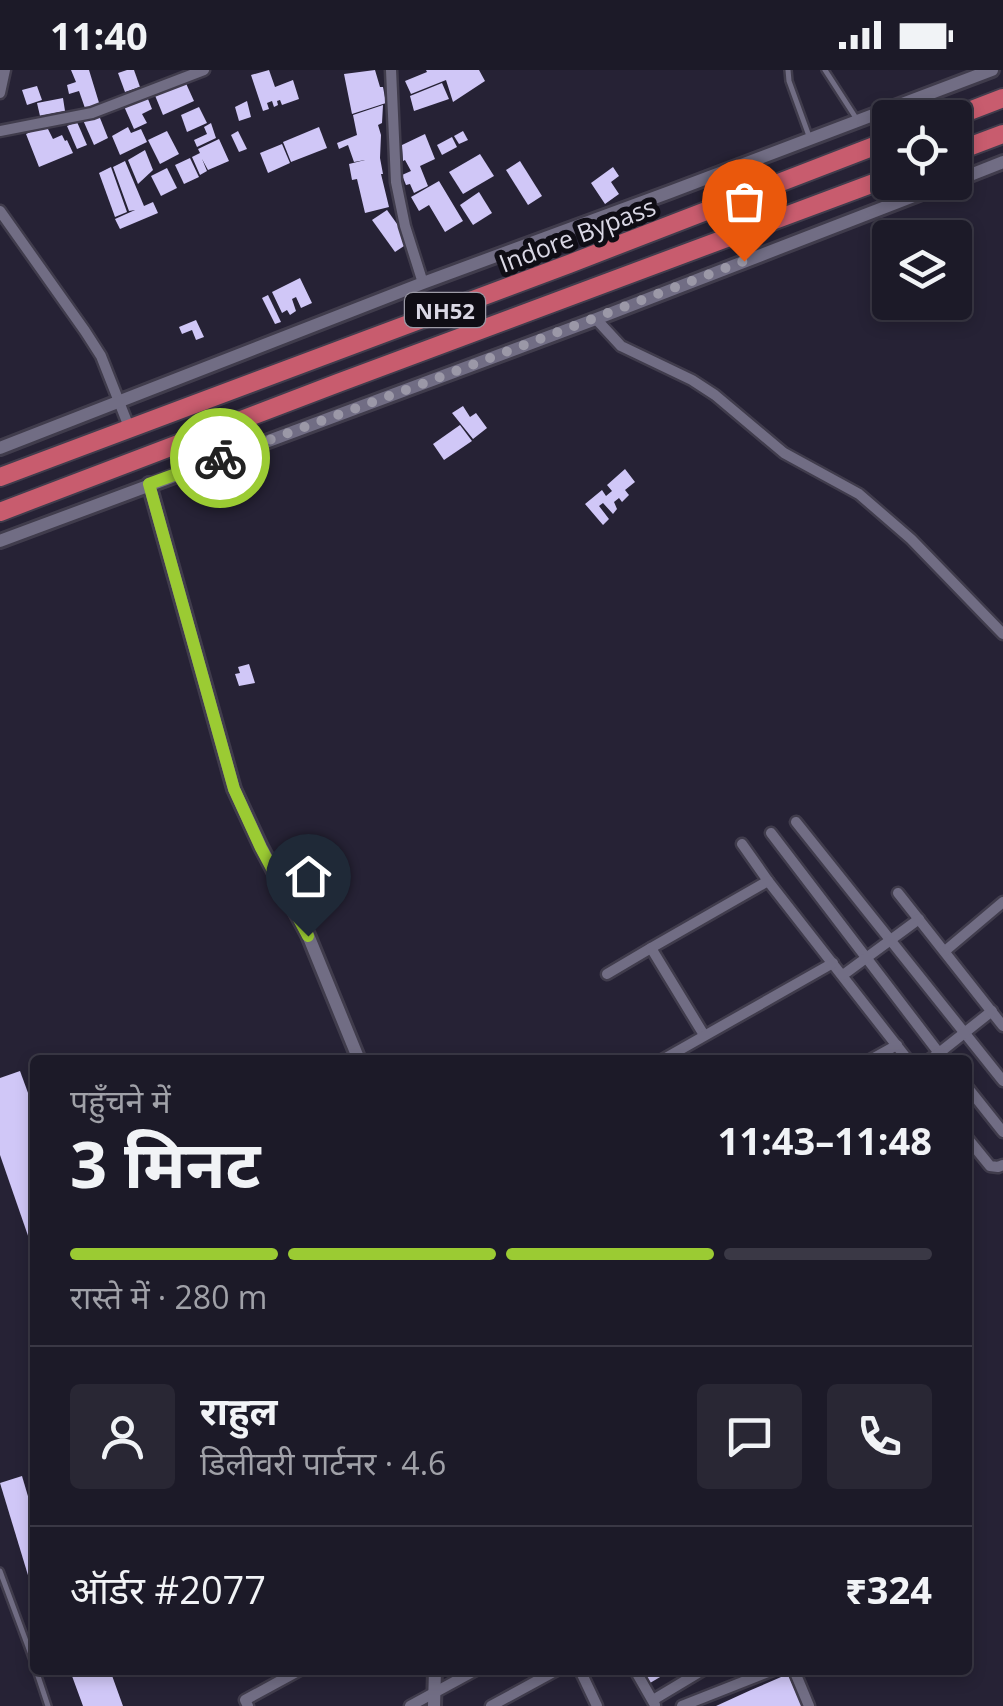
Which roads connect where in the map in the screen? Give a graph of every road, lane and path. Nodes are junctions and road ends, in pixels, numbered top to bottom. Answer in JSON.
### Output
{"nodes":[{"id":1,"x":5,"y":70,"type":"edge"},
{"id":2,"x":204,"y":70,"type":"edge"},
{"id":3,"x":392,"y":70,"type":"edge"},
{"id":4,"x":788,"y":70,"type":"edge"},
{"id":5,"x":825,"y":70,"type":"edge"},
{"id":6,"x":992,"y":70,"type":"edge"},
{"id":7,"x":0,"y":92,"type":"edge"},
{"id":8,"x":1003,"y":98,"type":"edge"},
{"id":9,"x":972,"y":110,"type":"edge"},
{"id":10,"x":858,"y":120,"type":"junction"},
{"id":11,"x":0,"y":131,"type":"edge"},
{"id":12,"x":1003,"y":134,"type":"edge"},
{"id":13,"x":810,"y":139,"type":"junction"},
{"id":14,"x":972,"y":146,"type":"edge"},
{"id":15,"x":872,"y":147,"type":"edge"},
{"id":16,"x":1003,"y":162,"type":"edge"},
{"id":17,"x":972,"y":174,"type":"edge"},
{"id":18,"x":872,"y":184,"type":"edge"},
{"id":19,"x":905,"y":200,"type":"edge"},
{"id":20,"x":0,"y":211,"type":"edge"},
{"id":21,"x":423,"y":283,"type":"junction"},
{"id":22,"x":596,"y":319,"type":"junction"},
{"id":23,"x":120,"y":402,"type":"junction"},
{"id":24,"x":129,"y":427,"type":"junction"},
{"id":25,"x":1,"y":445,"type":"edge"},
{"id":26,"x":0,"y":477,"type":"edge"},
{"id":27,"x":149,"y":484,"type":"junction"},
{"id":28,"x":0,"y":512,"type":"edge"},
{"id":29,"x":0,"y":541,"type":"edge"},
{"id":30,"x":1003,"y":634,"type":"edge"},
{"id":31,"x":796,"y":822,"type":"dead end"},
{"id":32,"x":771,"y":833,"type":"dead end"},
{"id":33,"x":742,"y":844,"type":"dead end"},
{"id":34,"x":768,"y":881,"type":"junction"},
{"id":35,"x":898,"y":893,"type":"dead end"},
{"id":36,"x":1003,"y":902,"type":"edge"},
{"id":37,"x":919,"y":919,"type":"junction"},
{"id":38,"x":892,"y":941,"type":"junction"},
{"id":39,"x":651,"y":948,"type":"junction"},
{"id":40,"x":944,"y":951,"type":"junction"},
{"id":41,"x":867,"y":959,"type":"junction"},
{"id":42,"x":833,"y":963,"type":"junction"},
{"id":43,"x":606,"y":974,"type":"dead end"},
{"id":44,"x":843,"y":975,"type":"junction"},
{"id":45,"x":992,"y":1012,"type":"junction"},
{"id":46,"x":1003,"y":1026,"type":"edge"},
{"id":47,"x":964,"y":1032,"type":"junction"},
{"id":48,"x":704,"y":1035,"type":"junction"},
{"id":49,"x":897,"y":1045,"type":"junction"},
{"id":50,"x":357,"y":1055,"type":"edge"},
{"id":51,"x":670,"y":1055,"type":"edge"},
{"id":52,"x":879,"y":1055,"type":"edge"},
{"id":53,"x":904,"y":1055,"type":"edge"},
{"id":54,"x":936,"y":1055,"type":"edge"},
{"id":55,"x":941,"y":1055,"type":"edge"},
{"id":56,"x":1003,"y":1081,"type":"edge"},
{"id":57,"x":972,"y":1093,"type":"edge"},
{"id":58,"x":1003,"y":1132,"type":"edge"},
{"id":59,"x":972,"y":1144,"type":"edge"},
{"id":60,"x":1003,"y":1165,"type":"edge"},
{"id":61,"x":0,"y":1570,"type":"edge"},
{"id":62,"x":30,"y":1651,"type":"edge"},
{"id":63,"x":38,"y":1675,"type":"edge"},
{"id":64,"x":292,"y":1675,"type":"edge"},
{"id":65,"x":435,"y":1675,"type":"edge"},
{"id":66,"x":469,"y":1675,"type":"edge"},
{"id":67,"x":549,"y":1675,"type":"edge"},
{"id":68,"x":582,"y":1675,"type":"edge"},
{"id":69,"x":638,"y":1675,"type":"edge"},
{"id":70,"x":696,"y":1675,"type":"edge"},
{"id":71,"x":760,"y":1675,"type":"edge"},
{"id":72,"x":796,"y":1675,"type":"edge"},
{"id":73,"x":434,"y":1700,"type":"edge"},
{"id":74,"x":246,"y":1703,"type":"edge"},
{"id":75,"x":654,"y":1703,"type":"edge"},
{"id":76,"x":48,"y":1706,"type":"edge"},
{"id":77,"x":233,"y":1706,"type":"edge"},
{"id":78,"x":410,"y":1706,"type":"edge"},
{"id":79,"x":491,"y":1706,"type":"edge"},
{"id":80,"x":598,"y":1706,"type":"edge"},
{"id":81,"x":682,"y":1706,"type":"edge"},
{"id":82,"x":808,"y":1706,"type":"edge"}],
"edges":[{"from":1,"to":7,"type":"street"},
{"from":2,"to":11,"type":"street"},
{"from":3,"to":21,"type":"street"},
{"from":4,"to":13,"type":"lane"},
{"from":5,"to":10,"type":"lane"},
{"from":6,"to":10,"type":"street"},
{"from":8,"to":9,"type":"highway"},
{"from":10,"to":13,"type":"street"},
{"from":12,"to":14,"type":"highway"},
{"from":13,"to":21,"type":"street"},
{"from":15,"to":24,"type":"highway","name":"Indore Bypass","number":"NH52"},
{"from":16,"to":17,"type":"street"},
{"from":18,"to":28,"type":"highway","number":"NH52"},
{"from":19,"to":22,"type":"street"},
{"from":20,"to":23,"type":"street"},
{"from":21,"to":23,"type":"street"},
{"from":22,"to":27,"type":"street"},
{"from":22,"to":30,"type":"street"},
{"from":23,"to":24,"type":"street"},
{"from":23,"to":25,"type":"street"},
{"from":24,"to":26,"type":"highway","name":"Indore Bypass","number":"NH52"},
{"from":27,"to":29,"type":"street"},
{"from":27,"to":50,"type":"street"},
{"from":31,"to":38,"type":"street"},
{"from":32,"to":41,"type":"street"},
{"from":33,"to":34,"type":"street"},
{"from":34,"to":39,"type":"street"},
{"from":34,"to":42,"type":"street"},
{"from":35,"to":37,"type":"street"},
{"from":36,"to":40,"type":"street"},
{"from":37,"to":38,"type":"street"},
{"from":37,"to":40,"type":"street"},
{"from":38,"to":41,"type":"street"},
{"from":38,"to":47,"type":"street"},
{"from":39,"to":43,"type":"street"},
{"from":39,"to":48,"type":"street"},
{"from":40,"to":45,"type":"street"},
{"from":41,"to":44,"type":"street"},
{"from":41,"to":54,"type":"street"},
{"from":42,"to":44,"type":"street"},
{"from":42,"to":48,"type":"street"},
{"from":44,"to":49,"type":"street"},
{"from":45,"to":46,"type":"street"},
{"from":45,"to":47,"type":"street"},
{"from":47,"to":55,"type":"street"},
{"from":47,"to":56,"type":"street"},
{"from":48,"to":51,"type":"street"},
{"from":49,"to":52,"type":"street"},
{"from":49,"to":53,"type":"street"},
{"from":57,"to":58,"type":"street"},
{"from":59,"to":60,"type":"street"},
{"from":61,"to":62,"type":"lane"},
{"from":63,"to":76,"type":"lane"},
{"from":64,"to":74,"type":"street"},
{"from":65,"to":73,"type":"street"},
{"from":66,"to":73,"type":"street"},
{"from":67,"to":79,"type":"street"},
{"from":68,"to":80,"type":"street"},
{"from":69,"to":75,"type":"street"},
{"from":70,"to":75,"type":"street"},
{"from":71,"to":81,"type":"street"},
{"from":72,"to":82,"type":"street"},
{"from":73,"to":78,"type":"street"},
{"from":74,"to":77,"type":"street"}]}
